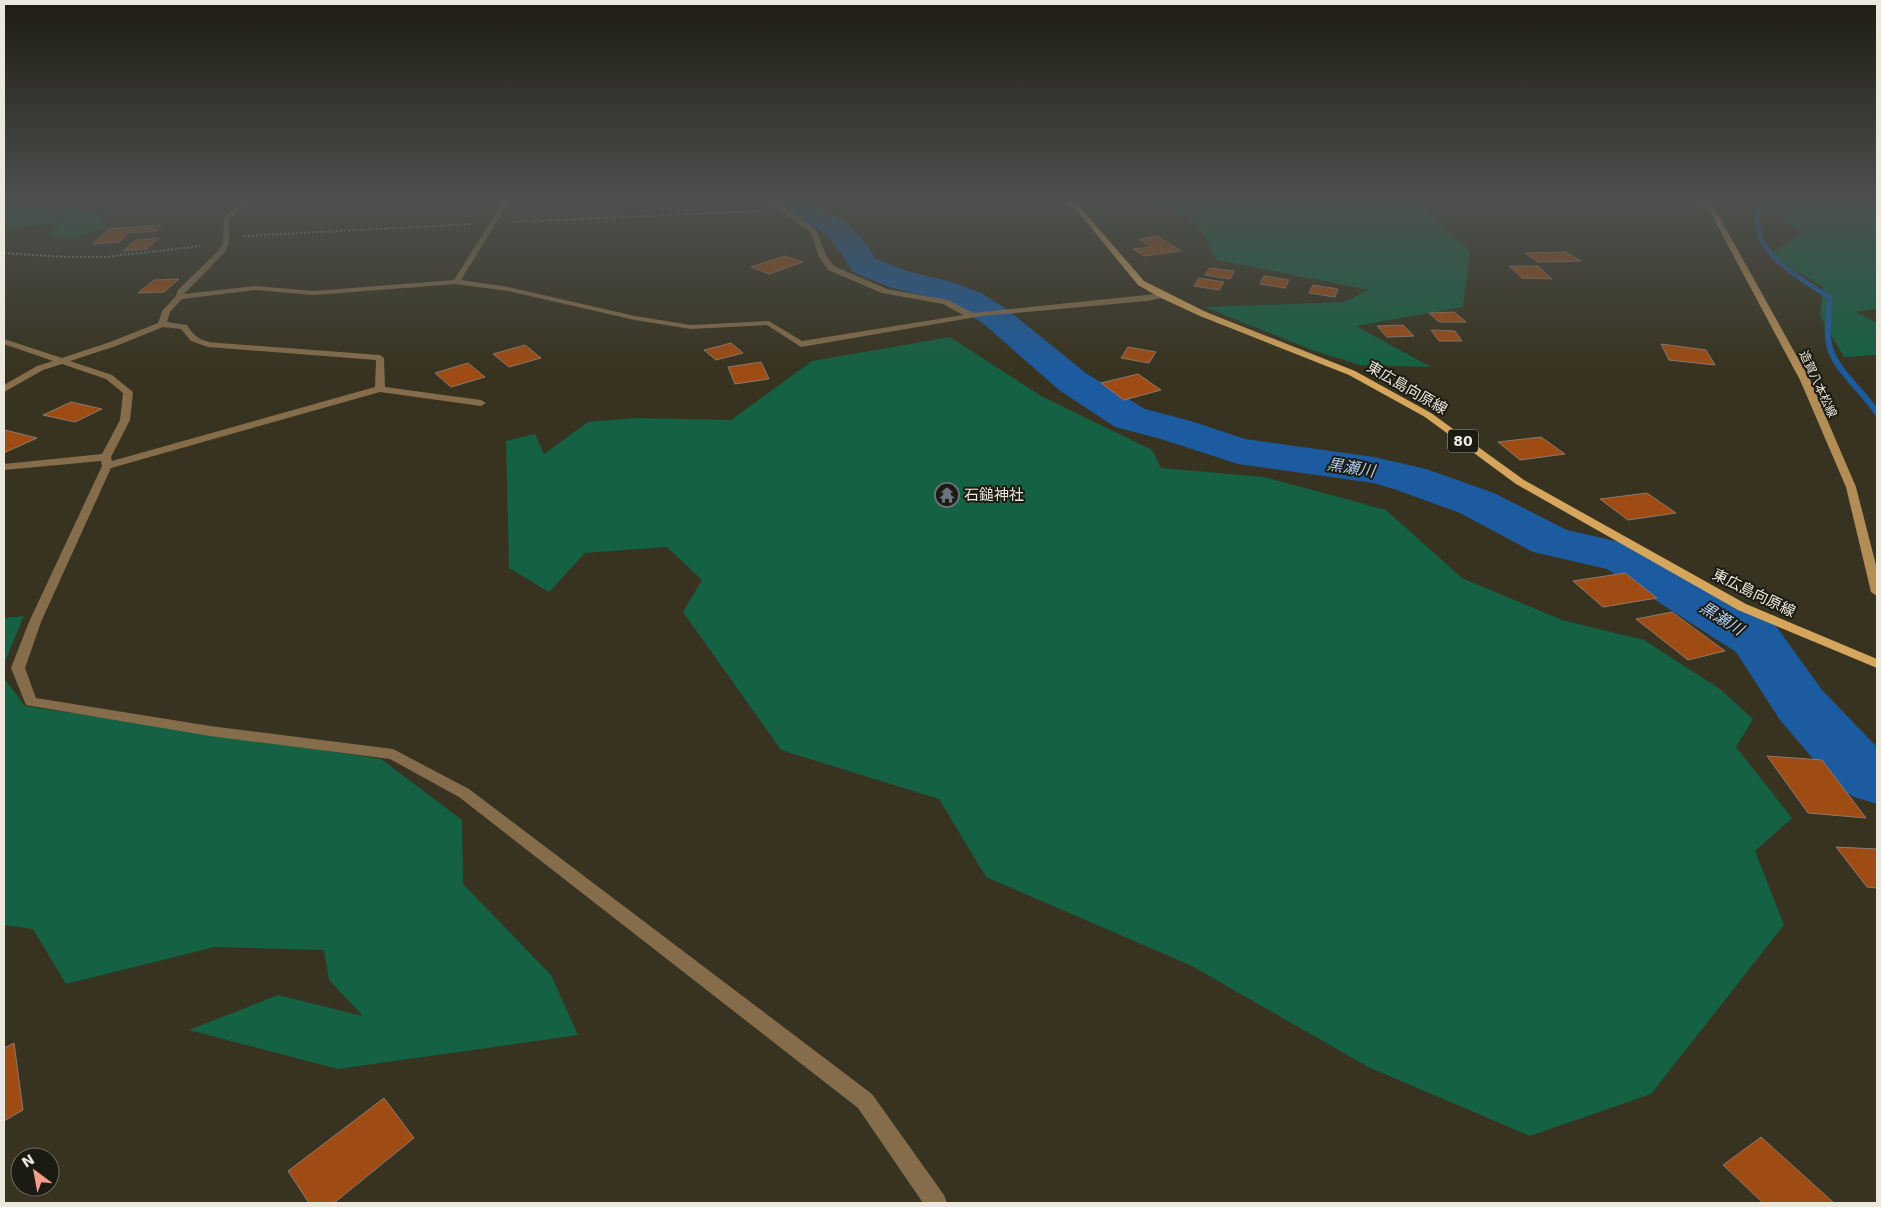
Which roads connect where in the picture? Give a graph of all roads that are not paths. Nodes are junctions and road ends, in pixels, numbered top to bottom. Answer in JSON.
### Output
{"nodes":[{"id":1,"x":216,"y":258,"type":"edge"},
{"id":2,"x":470,"y":258,"type":"edge"},
{"id":3,"x":824,"y":258,"type":"edge"},
{"id":4,"x":1120,"y":258,"type":"edge"},
{"id":5,"x":1739,"y":258,"type":"edge"},
{"id":6,"x":456,"y":282,"type":"junction"},
{"id":7,"x":1162,"y":295,"type":"junction"},
{"id":8,"x":180,"y":297,"type":"junction"},
{"id":9,"x":972,"y":316,"type":"junction"},
{"id":10,"x":162,"y":324,"type":"junction"},
{"id":11,"x":4,"y":341,"type":"edge"},
{"id":12,"x":64,"y":361,"type":"junction"},
{"id":13,"x":4,"y":389,"type":"edge"},
{"id":14,"x":380,"y":389,"type":"junction"},
{"id":15,"x":481,"y":403,"type":"dead end"},
{"id":16,"x":107,"y":462,"type":"junction"},
{"id":17,"x":4,"y":467,"type":"edge"},
{"id":18,"x":1877,"y":592,"type":"edge"},
{"id":19,"x":1877,"y":664,"type":"edge"},
{"id":20,"x":936,"y":1203,"type":"edge"}],
"edges":[{"from":1,"to":8,"type":"street"},
{"from":2,"to":6,"type":"street"},
{"from":3,"to":9,"type":"street"},
{"from":4,"to":7,"type":"main road","name":"東広島向原線","number":"80"},
{"from":5,"to":18,"type":"main road","name":"造賀八本松線"},
{"from":6,"to":8,"type":"street"},
{"from":6,"to":9,"type":"street"},
{"from":7,"to":9,"type":"street"},
{"from":7,"to":19,"type":"main road","name":"東広島向原線","number":"80"},
{"from":8,"to":10,"type":"street"},
{"from":10,"to":12,"type":"street"},
{"from":10,"to":14,"type":"street"},
{"from":11,"to":12,"type":"street"},
{"from":12,"to":13,"type":"street"},
{"from":12,"to":16,"type":"street"},
{"from":14,"to":15,"type":"street"},
{"from":14,"to":16,"type":"street"},
{"from":16,"to":17,"type":"street"},
{"from":16,"to":20,"type":"street"}]}
